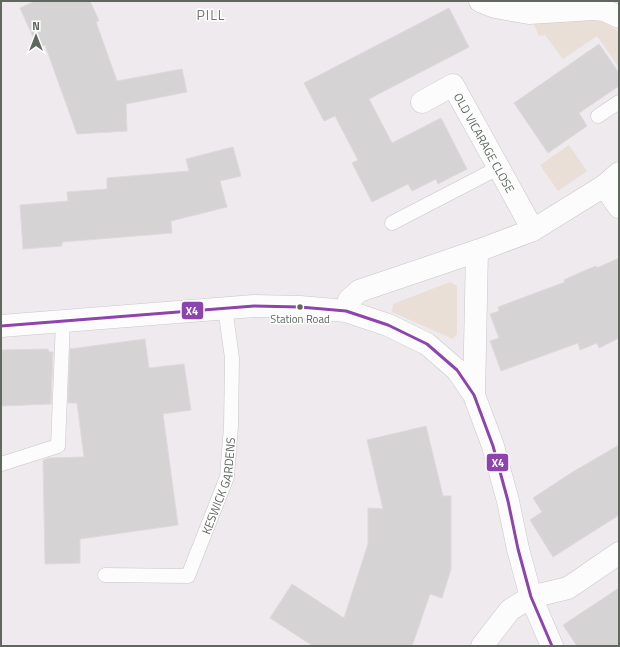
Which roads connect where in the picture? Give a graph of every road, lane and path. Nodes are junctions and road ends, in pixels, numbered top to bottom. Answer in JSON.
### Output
{"nodes":[{"id":1,"x":480,"y":1,"type":"edge"},
{"id":2,"x":619,"y":17,"type":"edge"},
{"id":3,"x":422,"y":102,"type":"dead end"},
{"id":4,"x":619,"y":102,"type":"edge"},
{"id":5,"x":598,"y":116,"type":"dead end"},
{"id":6,"x":498,"y":168,"type":"junction"},
{"id":7,"x":612,"y":179,"type":"edge"},
{"id":8,"x":619,"y":207,"type":"edge"},
{"id":9,"x":392,"y":223,"type":"dead end"},
{"id":10,"x":533,"y":230,"type":"junction"},
{"id":11,"x":477,"y":250,"type":"junction"},
{"id":12,"x":225,"y":308,"type":"junction"},
{"id":13,"x":346,"y":311,"type":"junction"},
{"id":14,"x":63,"y":321,"type":"junction"},
{"id":15,"x":1,"y":326,"type":"edge"},
{"id":16,"x":474,"y":395,"type":"junction"},
{"id":17,"x":1,"y":464,"type":"edge"},
{"id":18,"x":619,"y":553,"type":"edge"},
{"id":19,"x":105,"y":575,"type":"dead end"},
{"id":20,"x":531,"y":597,"type":"junction"},
{"id":21,"x":482,"y":646,"type":"edge"},
{"id":22,"x":552,"y":646,"type":"edge"}],
"edges":[{"from":1,"to":2,"type":"street"},
{"from":3,"to":6,"type":"street","name":"OLD VICARAGE CLOSE"},
{"from":4,"to":5,"type":"lane"},
{"from":6,"to":9,"type":"lane"},
{"from":6,"to":10,"type":"street","name":"OLD VICARAGE CLOSE"},
{"from":7,"to":8,"type":"street"},
{"from":7,"to":10,"type":"street"},
{"from":10,"to":11,"type":"street"},
{"from":11,"to":13,"type":"street"},
{"from":11,"to":16,"type":"street"},
{"from":12,"to":13,"type":"street"},
{"from":12,"to":14,"type":"street"},
{"from":12,"to":19,"type":"lane","name":"KESWICK GARDENS"},
{"from":13,"to":16,"type":"street"},
{"from":14,"to":15,"type":"street"},
{"from":14,"to":17,"type":"lane"},
{"from":16,"to":20,"type":"street"},
{"from":18,"to":20,"type":"street"},
{"from":20,"to":21,"type":"street"},
{"from":20,"to":22,"type":"street"}]}
